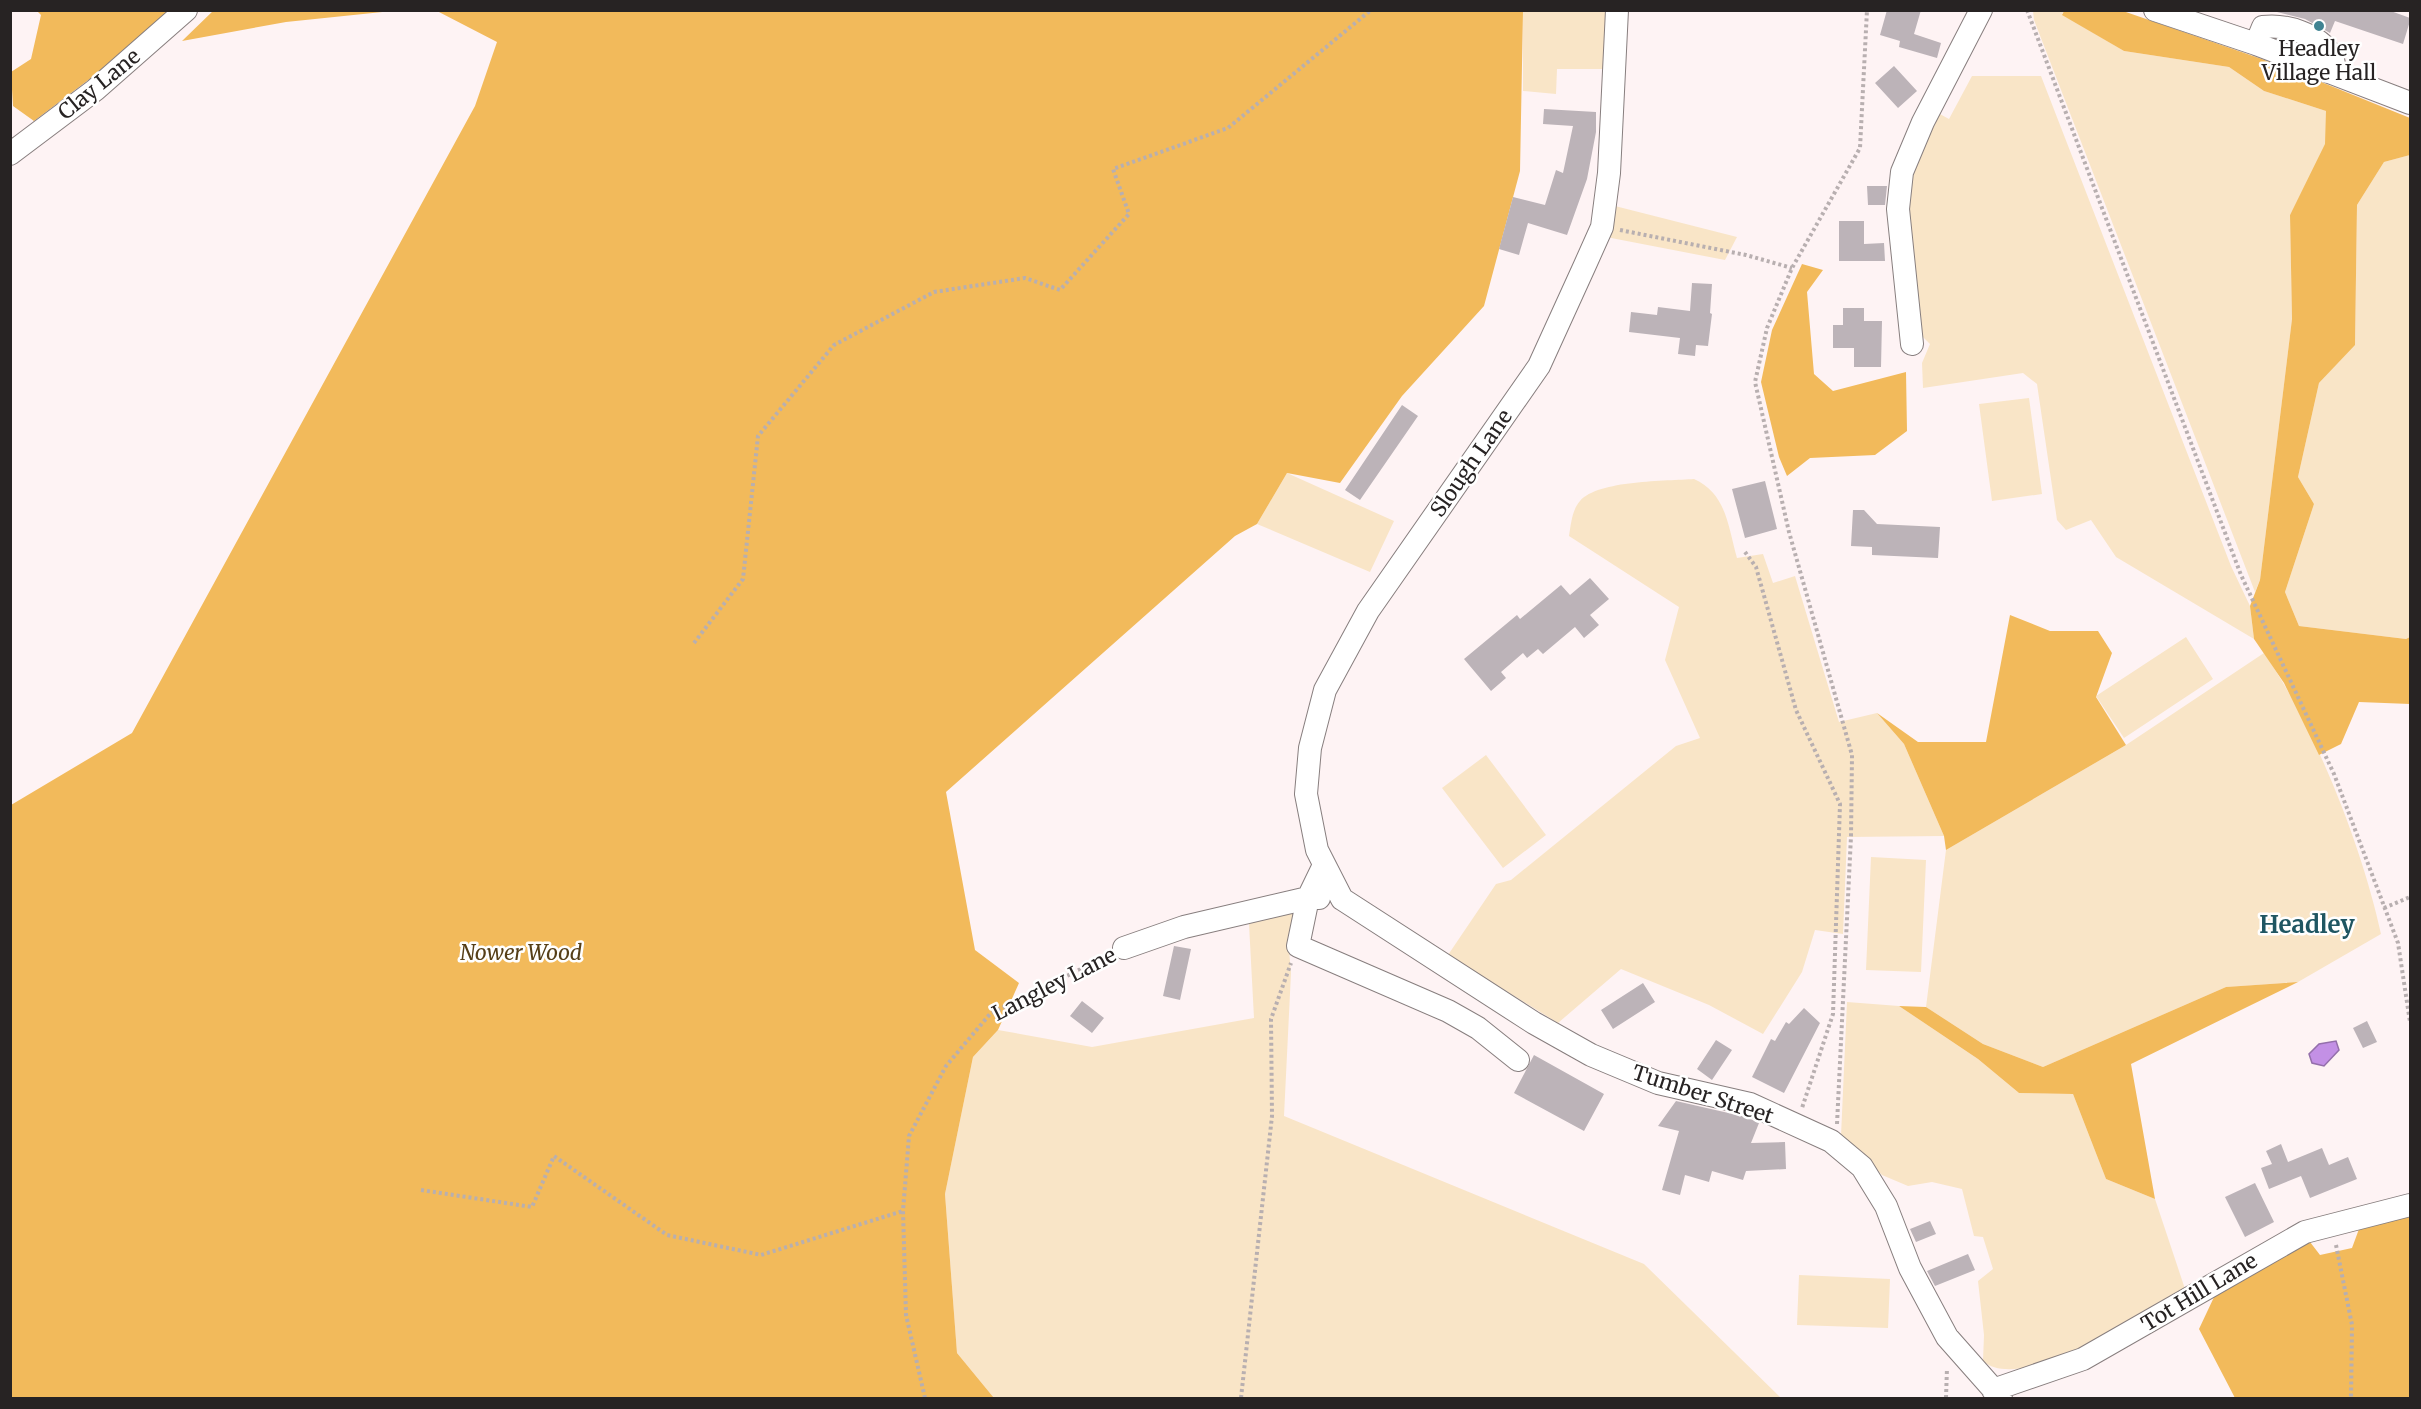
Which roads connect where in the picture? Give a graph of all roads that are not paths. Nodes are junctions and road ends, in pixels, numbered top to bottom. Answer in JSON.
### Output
{"nodes":[{"id":1,"x":186,"y":10,"type":"edge"},
{"id":2,"x":1617,"y":10,"type":"edge"},
{"id":3,"x":1981,"y":10,"type":"edge"},
{"id":4,"x":2155,"y":10,"type":"edge"},
{"id":5,"x":2410,"y":103,"type":"edge"},
{"id":6,"x":10,"y":153,"type":"edge"},
{"id":7,"x":1912,"y":344,"type":"dead end"},
{"id":8,"x":1324,"y":864,"type":"junction"},
{"id":9,"x":1308,"y":897,"type":"junction"},
{"id":10,"x":1342,"y":899,"type":"junction"},
{"id":11,"x":1124,"y":948,"type":"road end"},
{"id":12,"x":1518,"y":1060,"type":"dead end"},
{"id":13,"x":2410,"y":1205,"type":"edge"},
{"id":14,"x":1997,"y":1394,"type":"edge"}],
"edges":[{"from":1,"to":6,"type":"street","name":"Clay Lane"},
{"from":2,"to":8,"type":"street","name":"Slough Lane"},
{"from":3,"to":7,"type":"street"},
{"from":4,"to":5,"type":"street"},
{"from":8,"to":9,"type":"street"},
{"from":8,"to":10,"type":"street","name":"Slough Lane"},
{"from":9,"to":10,"type":"street","name":"Langley Lane"},
{"from":9,"to":11,"type":"street","name":"Langley Lane"},
{"from":9,"to":12,"type":"street"},
{"from":10,"to":14,"type":"street","name":"Tumber Street"},
{"from":13,"to":14,"type":"street","name":"Tot Hill Lane"}]}
